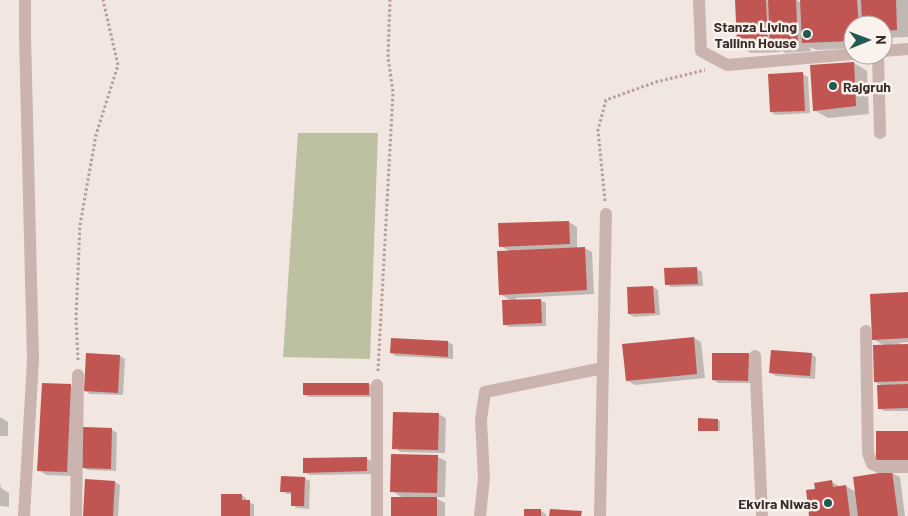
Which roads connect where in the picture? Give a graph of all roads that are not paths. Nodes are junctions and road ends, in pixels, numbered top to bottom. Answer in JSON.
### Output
{"nodes":[{"id":1,"x":25,"y":0,"type":"edge"},
{"id":2,"x":699,"y":0,"type":"edge"},
{"id":3,"x":908,"y":49,"type":"edge"},
{"id":4,"x":893,"y":50,"type":"edge"},
{"id":5,"x":843,"y":55,"type":"edge"},
{"id":6,"x":878,"y":65,"type":"edge"},
{"id":7,"x":880,"y":133,"type":"dead end"},
{"id":8,"x":606,"y":214,"type":"road end"},
{"id":9,"x":866,"y":331,"type":"dead end"},
{"id":10,"x":755,"y":356,"type":"dead end"},
{"id":11,"x":602,"y":368,"type":"junction"},
{"id":12,"x":78,"y":375,"type":"road end"},
{"id":13,"x":377,"y":384,"type":"road end"},
{"id":14,"x":908,"y":467,"type":"edge"},
{"id":15,"x":24,"y":516,"type":"edge"},
{"id":16,"x":76,"y":516,"type":"edge"},
{"id":17,"x":377,"y":516,"type":"edge"},
{"id":18,"x":480,"y":516,"type":"edge"},
{"id":19,"x":600,"y":516,"type":"edge"},
{"id":20,"x":762,"y":516,"type":"edge"}],
"edges":[{"from":1,"to":15,"type":"street"},
{"from":2,"to":5,"type":"street"},
{"from":3,"to":4,"type":"street"},
{"from":6,"to":7,"type":"street"},
{"from":8,"to":11,"type":"street"},
{"from":9,"to":14,"type":"street"},
{"from":10,"to":20,"type":"street"},
{"from":11,"to":18,"type":"street"},
{"from":11,"to":19,"type":"street"},
{"from":12,"to":16,"type":"street"},
{"from":13,"to":17,"type":"street"}]}
